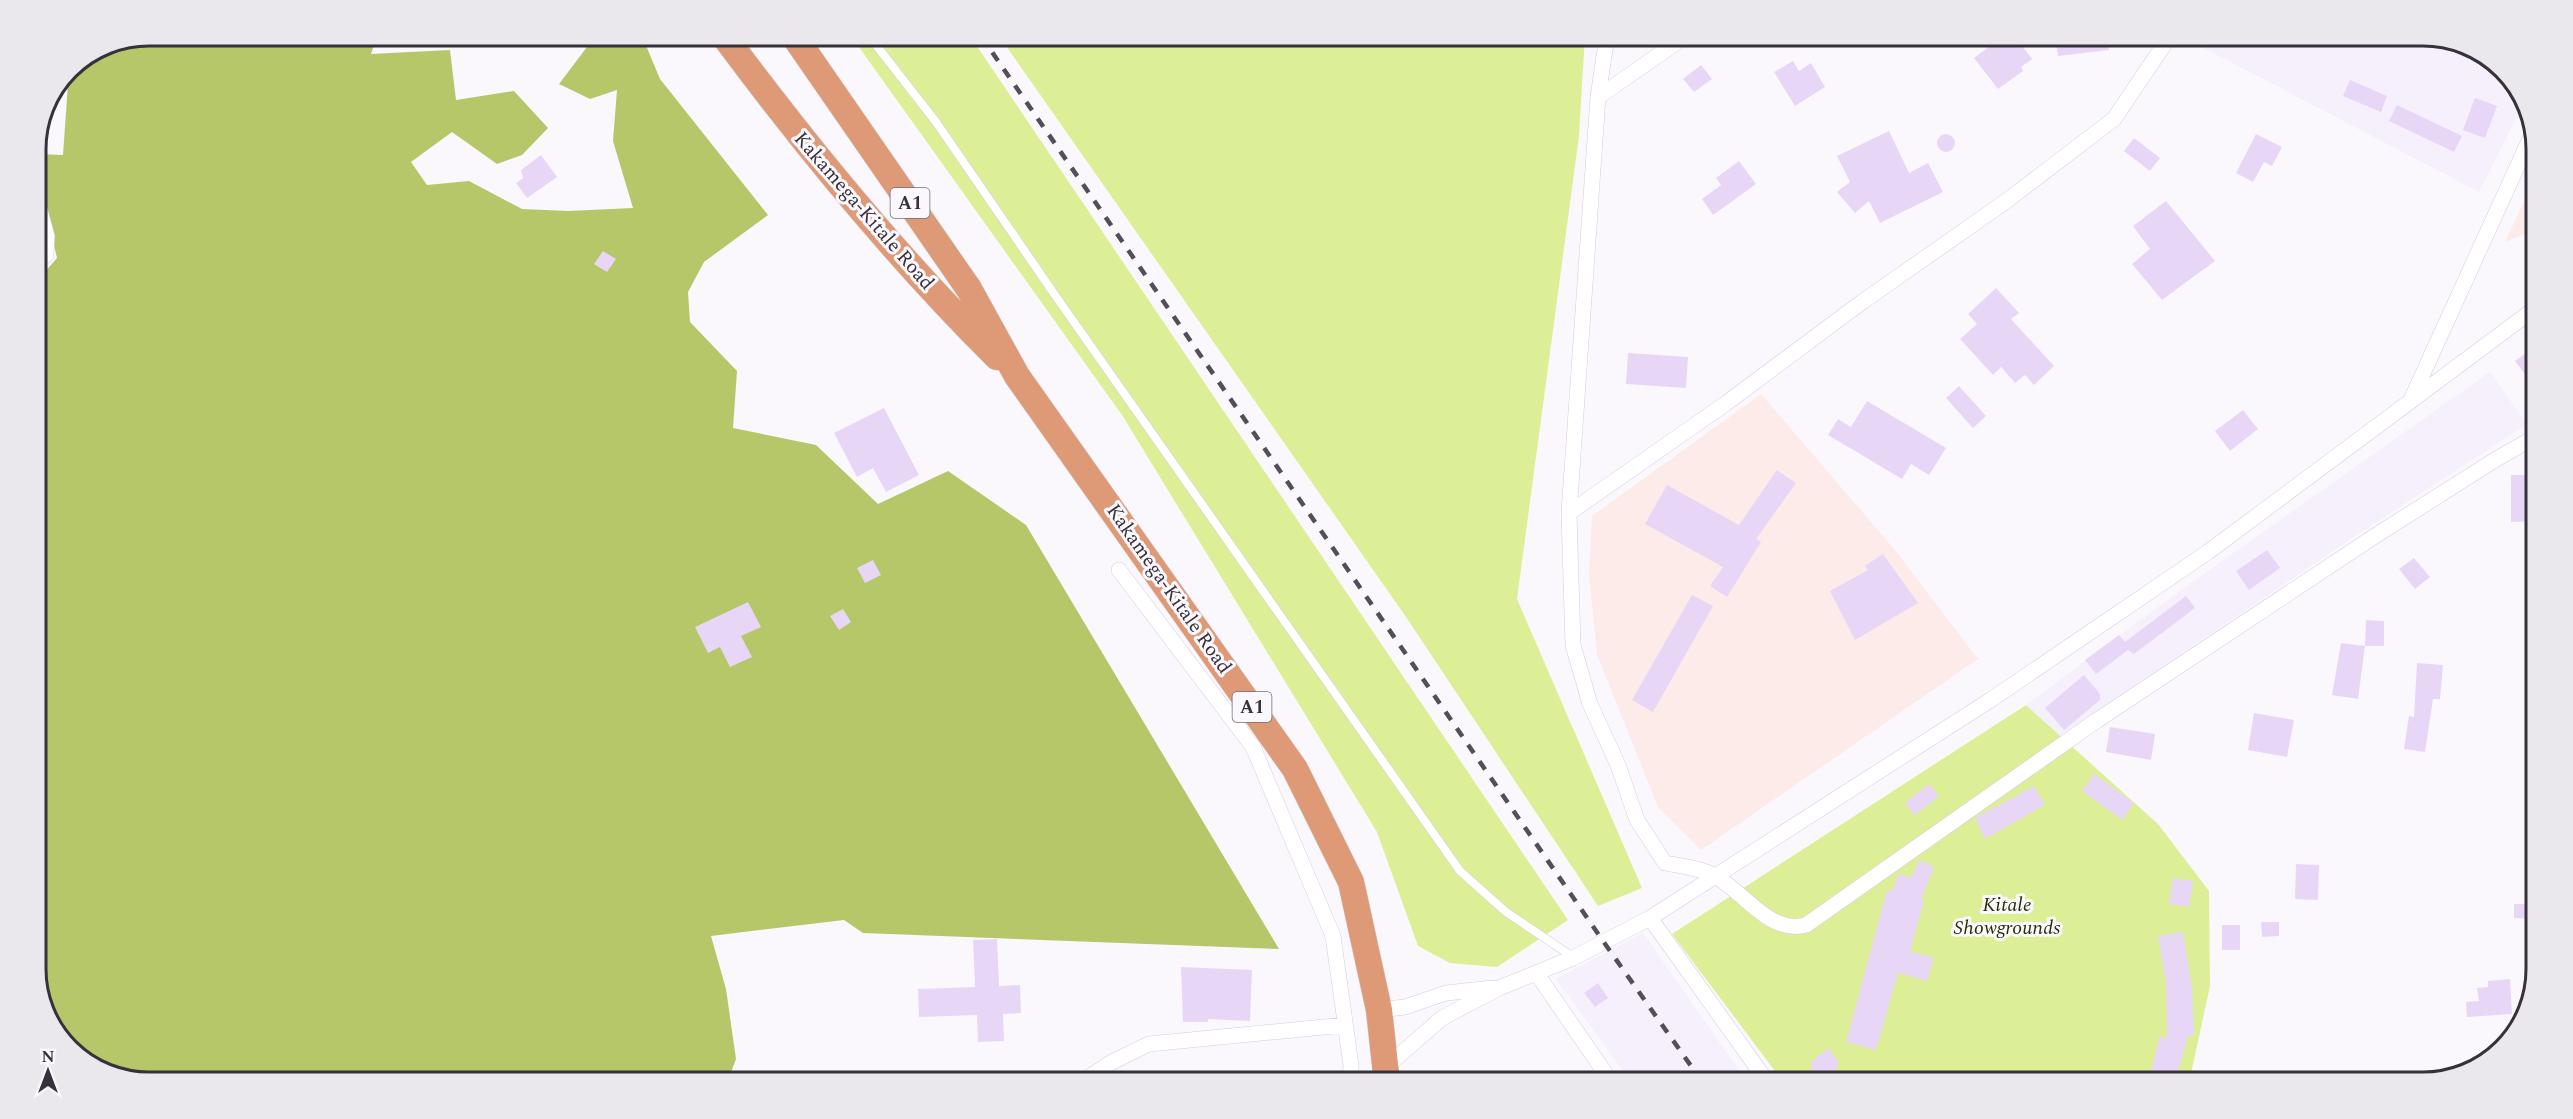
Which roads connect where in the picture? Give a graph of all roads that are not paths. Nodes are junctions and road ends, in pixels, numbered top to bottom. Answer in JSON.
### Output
{"nodes":[{"id":1,"x":731,"y":46,"type":"edge"},
{"id":2,"x":801,"y":46,"type":"edge"},
{"id":3,"x":877,"y":46,"type":"edge"},
{"id":4,"x":1606,"y":46,"type":"edge"},
{"id":5,"x":1672,"y":46,"type":"edge"},
{"id":6,"x":2163,"y":46,"type":"edge"},
{"id":7,"x":1598,"y":97,"type":"junction"},
{"id":8,"x":2526,"y":147,"type":"edge"},
{"id":9,"x":2526,"y":315,"type":"edge"},
{"id":10,"x":1017,"y":376,"type":"junction"},
{"id":11,"x":2409,"y":404,"type":"junction"},
{"id":12,"x":2526,"y":442,"type":"edge"},
{"id":13,"x":1569,"y":513,"type":"junction"},
{"id":14,"x":1119,"y":570,"type":"dead end"},
{"id":15,"x":1715,"y":876,"type":"junction"},
{"id":16,"x":1650,"y":918,"type":"junction"},
{"id":17,"x":1573,"y":958,"type":"junction"},
{"id":18,"x":1537,"y":974,"type":"junction"},
{"id":19,"x":1499,"y":988,"type":"junction"},
{"id":20,"x":1379,"y":1010,"type":"junction"},
{"id":21,"x":1345,"y":1025,"type":"junction"},
{"id":22,"x":1097,"y":1072,"type":"edge"},
{"id":23,"x":1351,"y":1072,"type":"edge"},
{"id":24,"x":1387,"y":1072,"type":"edge"},
{"id":25,"x":1390,"y":1072,"type":"edge"},
{"id":26,"x":1604,"y":1072,"type":"edge"},
{"id":27,"x":1760,"y":1072,"type":"edge"}],
"edges":[{"from":1,"to":10,"type":"highway","name":"Kakamega-Kitale Road","number":"A1"},
{"from":2,"to":10,"type":"highway","name":"Kakamega-Kitale Road","number":"A1"},
{"from":3,"to":17,"type":"lane"},
{"from":4,"to":7,"type":"street"},
{"from":5,"to":7,"type":"street"},
{"from":6,"to":13,"type":"street"},
{"from":7,"to":13,"type":"street"},
{"from":8,"to":11,"type":"street"},
{"from":9,"to":11,"type":"street"},
{"from":10,"to":20,"type":"highway","name":"Kakamega-Kitale Road","number":"A1"},
{"from":11,"to":15,"type":"street"},
{"from":12,"to":15,"type":"street"},
{"from":13,"to":15,"type":"street"},
{"from":14,"to":21,"type":"street"},
{"from":15,"to":16,"type":"street"},
{"from":16,"to":17,"type":"street"},
{"from":16,"to":27,"type":"street"},
{"from":17,"to":18,"type":"street"},
{"from":18,"to":19,"type":"street"},
{"from":18,"to":26,"type":"street"},
{"from":19,"to":20,"type":"street"},
{"from":19,"to":25,"type":"street"},
{"from":20,"to":24,"type":"highway","name":"Kakamega-Kitale Road","number":"A1"},
{"from":21,"to":22,"type":"street"},
{"from":21,"to":23,"type":"street"}]}
